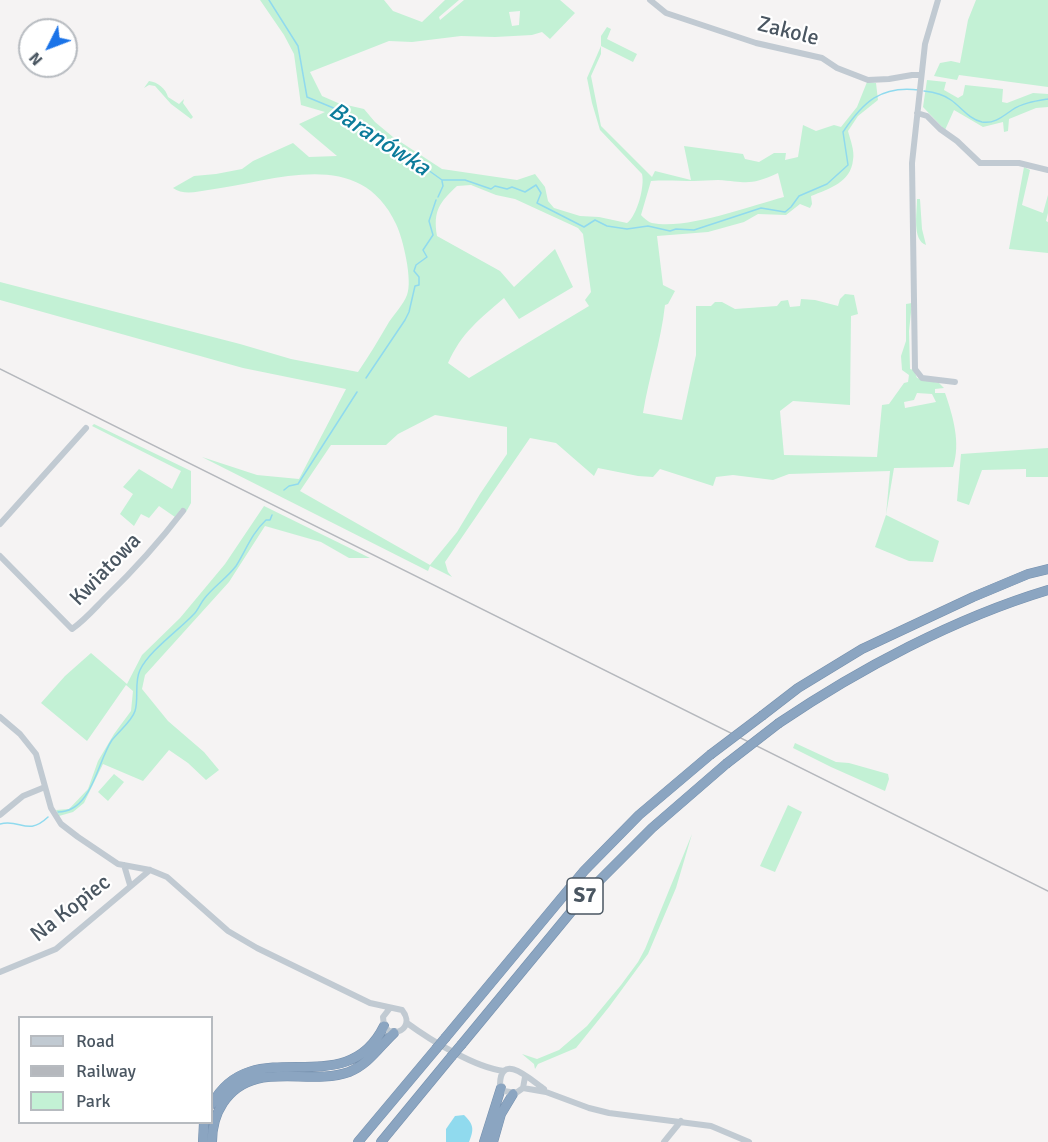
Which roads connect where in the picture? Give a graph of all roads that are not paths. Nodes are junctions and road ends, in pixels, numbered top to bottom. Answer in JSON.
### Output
{"nodes":[{"id":1,"x":651,"y":0,"type":"edge"},
{"id":2,"x":938,"y":0,"type":"edge"},
{"id":3,"x":920,"y":78,"type":"junction"},
{"id":4,"x":917,"y":112,"type":"junction"},
{"id":5,"x":1048,"y":170,"type":"edge"},
{"id":6,"x":955,"y":382,"type":"dead end"},
{"id":7,"x":86,"y":428,"type":"dead end"},
{"id":8,"x":183,"y":511,"type":"dead end"},
{"id":9,"x":0,"y":524,"type":"edge"},
{"id":10,"x":0,"y":556,"type":"edge"},
{"id":11,"x":1048,"y":569,"type":"edge"},
{"id":12,"x":1048,"y":590,"type":"edge"},
{"id":13,"x":0,"y":717,"type":"edge"},
{"id":14,"x":45,"y":787,"type":"junction"},
{"id":15,"x":0,"y":815,"type":"edge"},
{"id":16,"x":124,"y":865,"type":"junction"},
{"id":17,"x":150,"y":870,"type":"junction"},
{"id":18,"x":130,"y":885,"type":"junction"},
{"id":19,"x":0,"y":972,"type":"edge"},
{"id":20,"x":370,"y":1003,"type":"junction"},
{"id":21,"x":390,"y":1008,"type":"junction"},
{"id":22,"x":383,"y":1021,"type":"junction"},
{"id":23,"x":406,"y":1026,"type":"junction"},
{"id":24,"x":394,"y":1032,"type":"junction"},
{"id":25,"x":487,"y":1068,"type":"junction"},
{"id":26,"x":504,"y":1071,"type":"junction"},
{"id":27,"x":525,"y":1077,"type":"junction"},
{"id":28,"x":500,"y":1084,"type":"junction"},
{"id":29,"x":523,"y":1088,"type":"junction"},
{"id":30,"x":546,"y":1092,"type":"junction"},
{"id":31,"x":513,"y":1094,"type":"junction"},
{"id":32,"x":213,"y":1102,"type":"edge"},
{"id":33,"x":681,"y":1121,"type":"junction"},
{"id":34,"x":204,"y":1124,"type":"edge"},
{"id":35,"x":203,"y":1142,"type":"edge"},
{"id":36,"x":212,"y":1142,"type":"edge"},
{"id":37,"x":358,"y":1142,"type":"edge"},
{"id":38,"x":381,"y":1142,"type":"edge"},
{"id":39,"x":484,"y":1142,"type":"edge"},
{"id":40,"x":493,"y":1142,"type":"edge"},
{"id":41,"x":664,"y":1142,"type":"edge"},
{"id":42,"x":749,"y":1142,"type":"edge"}],
"edges":[{"from":1,"to":3,"type":"street","name":"Zakole"},
{"from":2,"to":3,"type":"street"},
{"from":3,"to":4,"type":"street"},
{"from":4,"to":5,"type":"street"},
{"from":4,"to":6,"type":"street"},
{"from":7,"to":9,"type":"street"},
{"from":8,"to":10,"type":"street","name":"Kwiatowa"},
{"from":11,"to":37,"type":"highway","number":"S7","bridge":true},
{"from":12,"to":38,"type":"highway","number":"S7","bridge":true},
{"from":13,"to":14,"type":"street"},
{"from":14,"to":15,"type":"street"},
{"from":14,"to":16,"type":"street"},
{"from":16,"to":17,"type":"street"},
{"from":16,"to":18,"type":"street","name":"Na Kopiec"},
{"from":17,"to":18,"type":"street","name":"Na Kopiec"},
{"from":17,"to":20,"type":"street"},
{"from":18,"to":19,"type":"street","name":"Na Kopiec"},
{"from":20,"to":21,"type":"street"},
{"from":20,"to":22,"type":"street"},
{"from":21,"to":22,"type":"street"},
{"from":21,"to":23,"type":"street"},
{"from":22,"to":24,"type":"street"},
{"from":22,"to":32,"type":"highway"},
{"from":23,"to":24,"type":"street"},
{"from":23,"to":25,"type":"street"},
{"from":24,"to":36,"type":"highway"},
{"from":25,"to":26,"type":"street"},
{"from":25,"to":28,"type":"street"},
{"from":26,"to":27,"type":"street"},
{"from":26,"to":28,"type":"street"},
{"from":27,"to":29,"type":"street"},
{"from":27,"to":30,"type":"street"},
{"from":28,"to":31,"type":"street"},
{"from":28,"to":39,"type":"highway"},
{"from":29,"to":30,"type":"street"},
{"from":29,"to":31,"type":"street"},
{"from":30,"to":33,"type":"street"},
{"from":31,"to":40,"type":"highway"},
{"from":33,"to":41,"type":"street"},
{"from":33,"to":42,"type":"street"},
{"from":34,"to":35,"type":"highway"}]}
